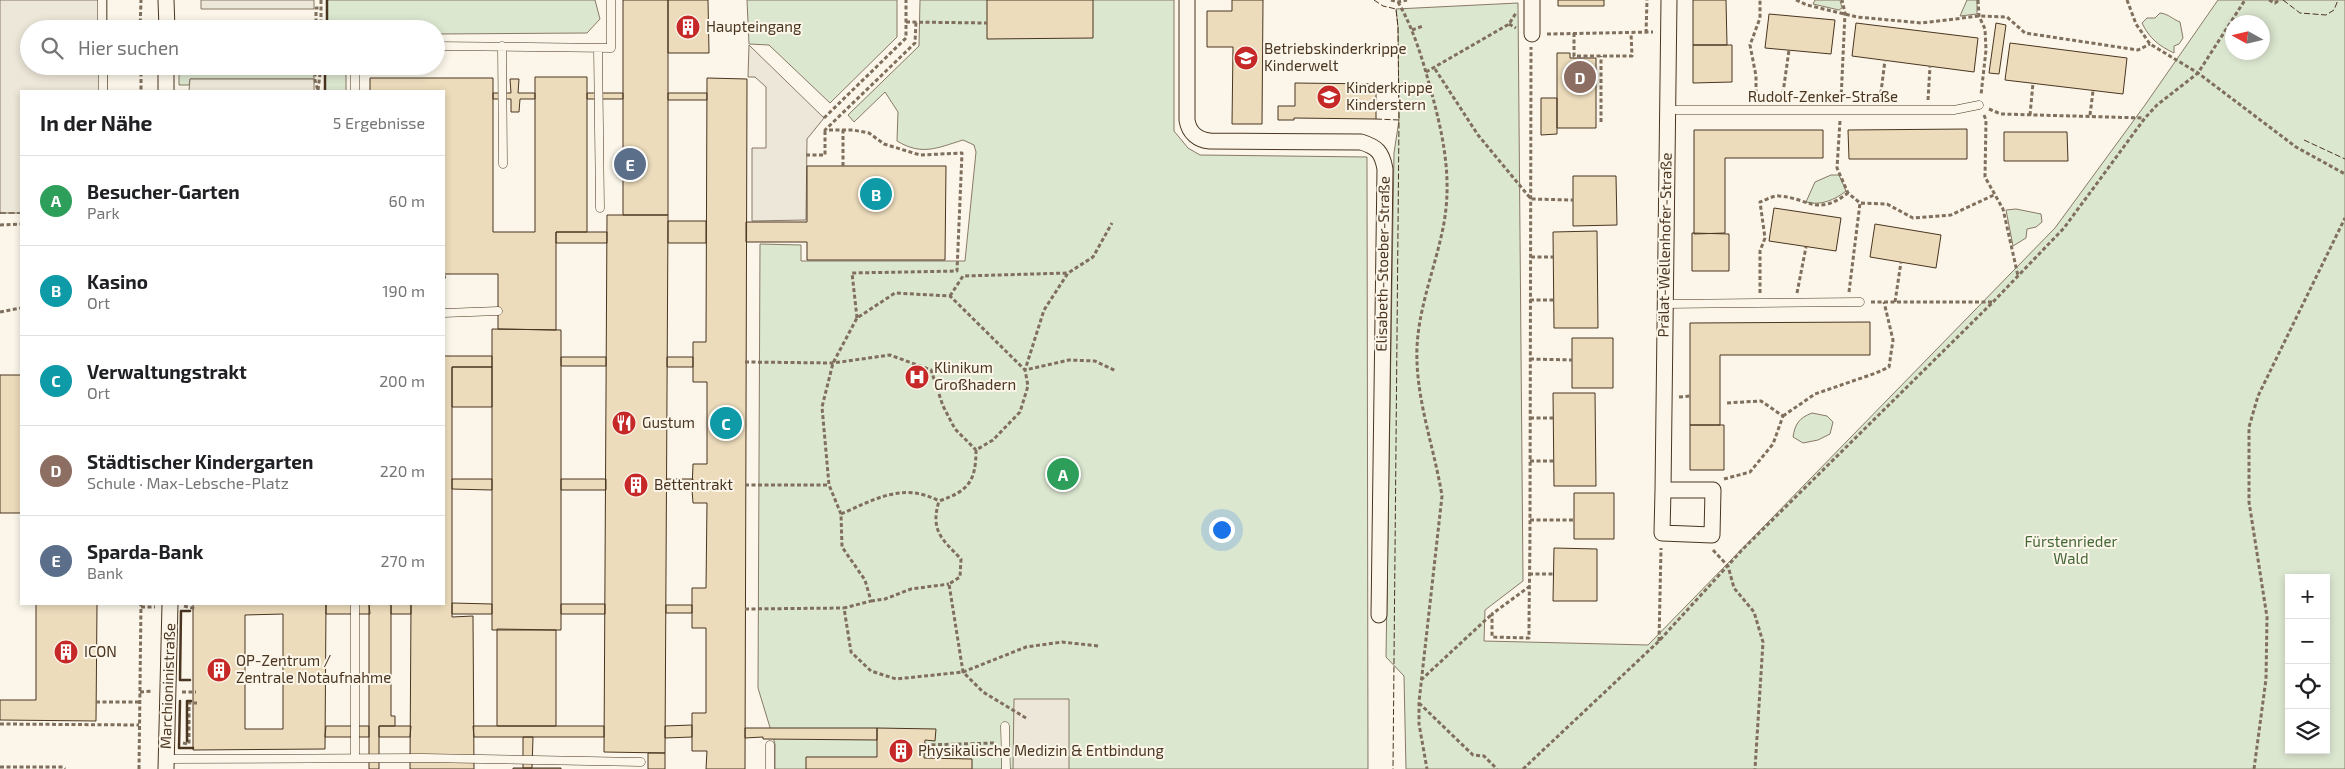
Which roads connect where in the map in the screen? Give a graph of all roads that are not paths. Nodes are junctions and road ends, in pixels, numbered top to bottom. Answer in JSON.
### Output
{"nodes":[{"id":1,"x":102,"y":0,"type":"edge"},
{"id":2,"x":166,"y":0,"type":"edge"},
{"id":3,"x":611,"y":0,"type":"edge"},
{"id":4,"x":1187,"y":0,"type":"edge"},
{"id":5,"x":1532,"y":0,"type":"edge"},
{"id":6,"x":1669,"y":0,"type":"edge"},
{"id":7,"x":102,"y":20,"type":"edge"},
{"id":8,"x":167,"y":20,"type":"edge"},
{"id":9,"x":1532,"y":34,"type":"road end"},
{"id":10,"x":445,"y":46,"type":"edge"},
{"id":11,"x":502,"y":46,"type":"junction"},
{"id":12,"x":598,"y":48,"type":"junction"},
{"id":13,"x":103,"y":75,"type":"edge"},
{"id":14,"x":166,"y":75,"type":"edge"},
{"id":15,"x":355,"y":75,"type":"edge"},
{"id":16,"x":103,"y":90,"type":"edge"},
{"id":17,"x":166,"y":90,"type":"edge"},
{"id":18,"x":355,"y":90,"type":"edge"},
{"id":19,"x":1979,"y":105,"type":"road end"},
{"id":20,"x":1667,"y":110,"type":"junction"},
{"id":21,"x":503,"y":164,"type":"dead end"},
{"id":22,"x":600,"y":208,"type":"dead end"},
{"id":23,"x":1860,"y":302,"type":"road end"},
{"id":24,"x":1665,"y":304,"type":"junction"},
{"id":25,"x":498,"y":311,"type":"dead end"},
{"id":26,"x":445,"y":313,"type":"edge"},
{"id":27,"x":1662,"y":490,"type":"junction"},
{"id":28,"x":170,"y":605,"type":"edge"},
{"id":29,"x":355,"y":605,"type":"edge"},
{"id":30,"x":1379,"y":615,"type":"dead end"},
{"id":31,"x":1005,"y":726,"type":"dead end"},
{"id":32,"x":770,"y":746,"type":"dead end"},
{"id":33,"x":355,"y":758,"type":"junction"},
{"id":34,"x":641,"y":762,"type":"dead end"},
{"id":35,"x":166,"y":764,"type":"edge"},
{"id":36,"x":770,"y":769,"type":"edge"},
{"id":37,"x":1006,"y":769,"type":"edge"}],
"edges":[{"from":1,"to":7,"type":"lane"},
{"from":2,"to":8,"type":"street"},
{"from":3,"to":12,"type":"lane"},
{"from":4,"to":30,"type":"street","name":"Elisabeth-Stoeber-Straße"},
{"from":5,"to":9,"type":"street"},
{"from":6,"to":20,"type":"street","name":"Prälat-Wellenhofer-Straße"},
{"from":10,"to":11,"type":"lane"},
{"from":11,"to":12,"type":"lane"},
{"from":11,"to":21,"type":"lane"},
{"from":12,"to":22,"type":"lane"},
{"from":13,"to":16,"type":"lane"},
{"from":14,"to":17,"type":"street"},
{"from":15,"to":18,"type":"lane"},
{"from":19,"to":20,"type":"lane","name":"Rudolf-Zenker-Straße"},
{"from":20,"to":24,"type":"street","name":"Prälat-Wellenhofer-Straße"},
{"from":23,"to":24,"type":"lane"},
{"from":24,"to":27,"type":"street","name":"Prälat-Wellenhofer-Straße"},
{"from":25,"to":26,"type":"lane"},
{"from":27,"to":27,"type":"street","name":"Prälat-Wellenhofer-Straße"},
{"from":28,"to":35,"type":"street","name":"Marchioninistraße"},
{"from":29,"to":33,"type":"lane"},
{"from":31,"to":37,"type":"lane"},
{"from":32,"to":36,"type":"lane"},
{"from":33,"to":34,"type":"lane"},
{"from":33,"to":35,"type":"lane"}]}
